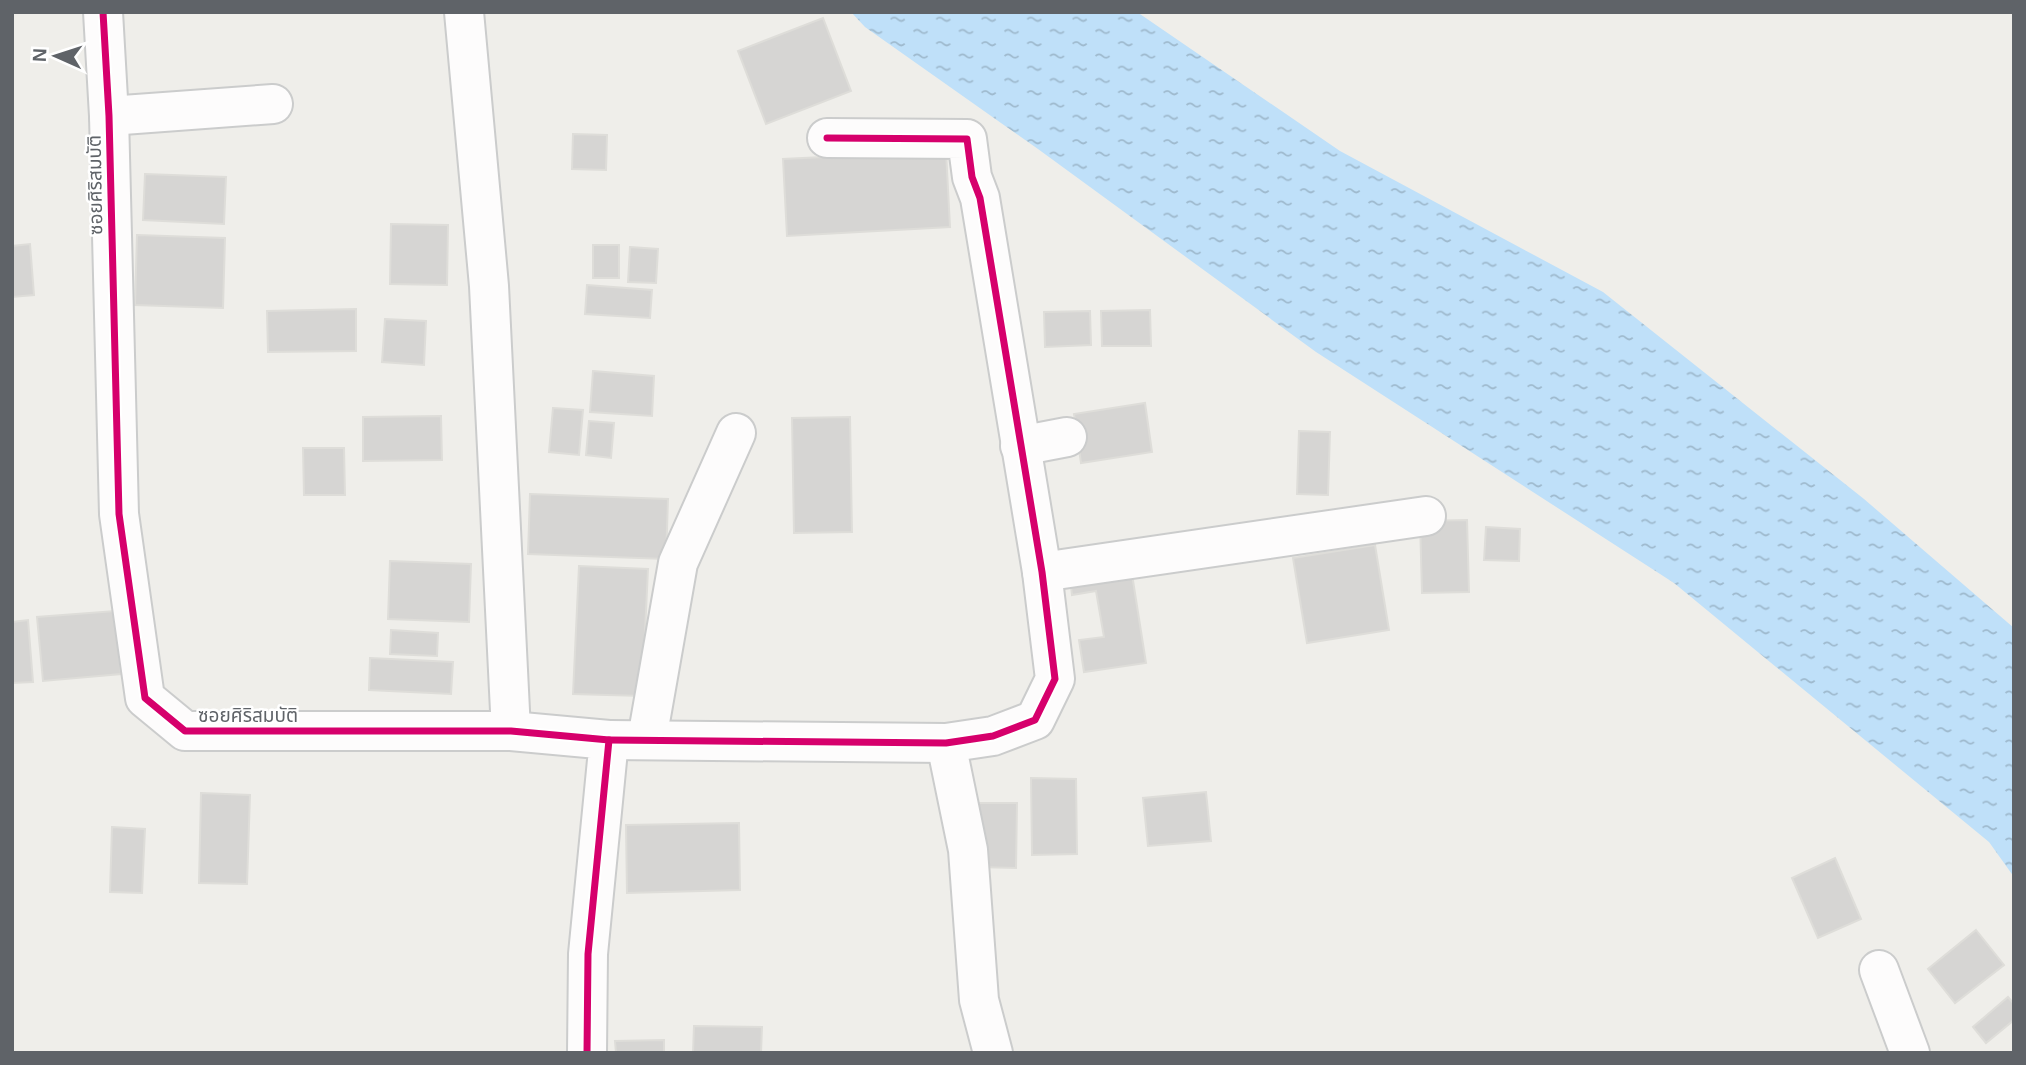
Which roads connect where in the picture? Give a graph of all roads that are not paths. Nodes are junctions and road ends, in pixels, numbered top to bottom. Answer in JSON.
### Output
{"nodes":[{"id":1,"x":103,"y":12,"type":"edge"},
{"id":2,"x":464,"y":12,"type":"edge"},
{"id":3,"x":273,"y":104,"type":"dead end"},
{"id":4,"x":110,"y":116,"type":"junction"},
{"id":5,"x":827,"y":138,"type":"dead end"},
{"id":6,"x":736,"y":433,"type":"dead end"},
{"id":7,"x":1067,"y":437,"type":"dead end"},
{"id":8,"x":1020,"y":446,"type":"junction"},
{"id":9,"x":1426,"y":516,"type":"dead end"},
{"id":10,"x":1042,"y":572,"type":"junction"},
{"id":11,"x":511,"y":731,"type":"junction"},
{"id":12,"x":647,"y":739,"type":"junction"},
{"id":13,"x":609,"y":740,"type":"junction"},
{"id":14,"x":946,"y":743,"type":"junction"},
{"id":15,"x":1879,"y":970,"type":"dead end"},
{"id":16,"x":587,"y":1053,"type":"edge"},
{"id":17,"x":993,"y":1053,"type":"edge"},
{"id":18,"x":1910,"y":1053,"type":"edge"}],
"edges":[{"from":1,"to":4,"type":"street","name":"ซอยศิริสมบัติ"},
{"from":2,"to":11,"type":"street"},
{"from":3,"to":4,"type":"street"},
{"from":4,"to":11,"type":"street","name":"ซอยศิริสมบัติ"},
{"from":5,"to":8,"type":"street","name":"ซอยศิริสมบัติ"},
{"from":6,"to":12,"type":"street"},
{"from":7,"to":8,"type":"street"},
{"from":8,"to":10,"type":"street","name":"ซอยศิริสมบัติ"},
{"from":9,"to":10,"type":"street"},
{"from":10,"to":14,"type":"street","name":"ซอยศิริสมบัติ"},
{"from":11,"to":13,"type":"street","name":"ซอยศิริสมบัติ"},
{"from":12,"to":13,"type":"street","name":"ซอยศิริสมบัติ"},
{"from":12,"to":14,"type":"street","name":"ซอยศิริสมบัติ"},
{"from":13,"to":16,"type":"street"},
{"from":14,"to":17,"type":"street"},
{"from":15,"to":18,"type":"street"}]}
